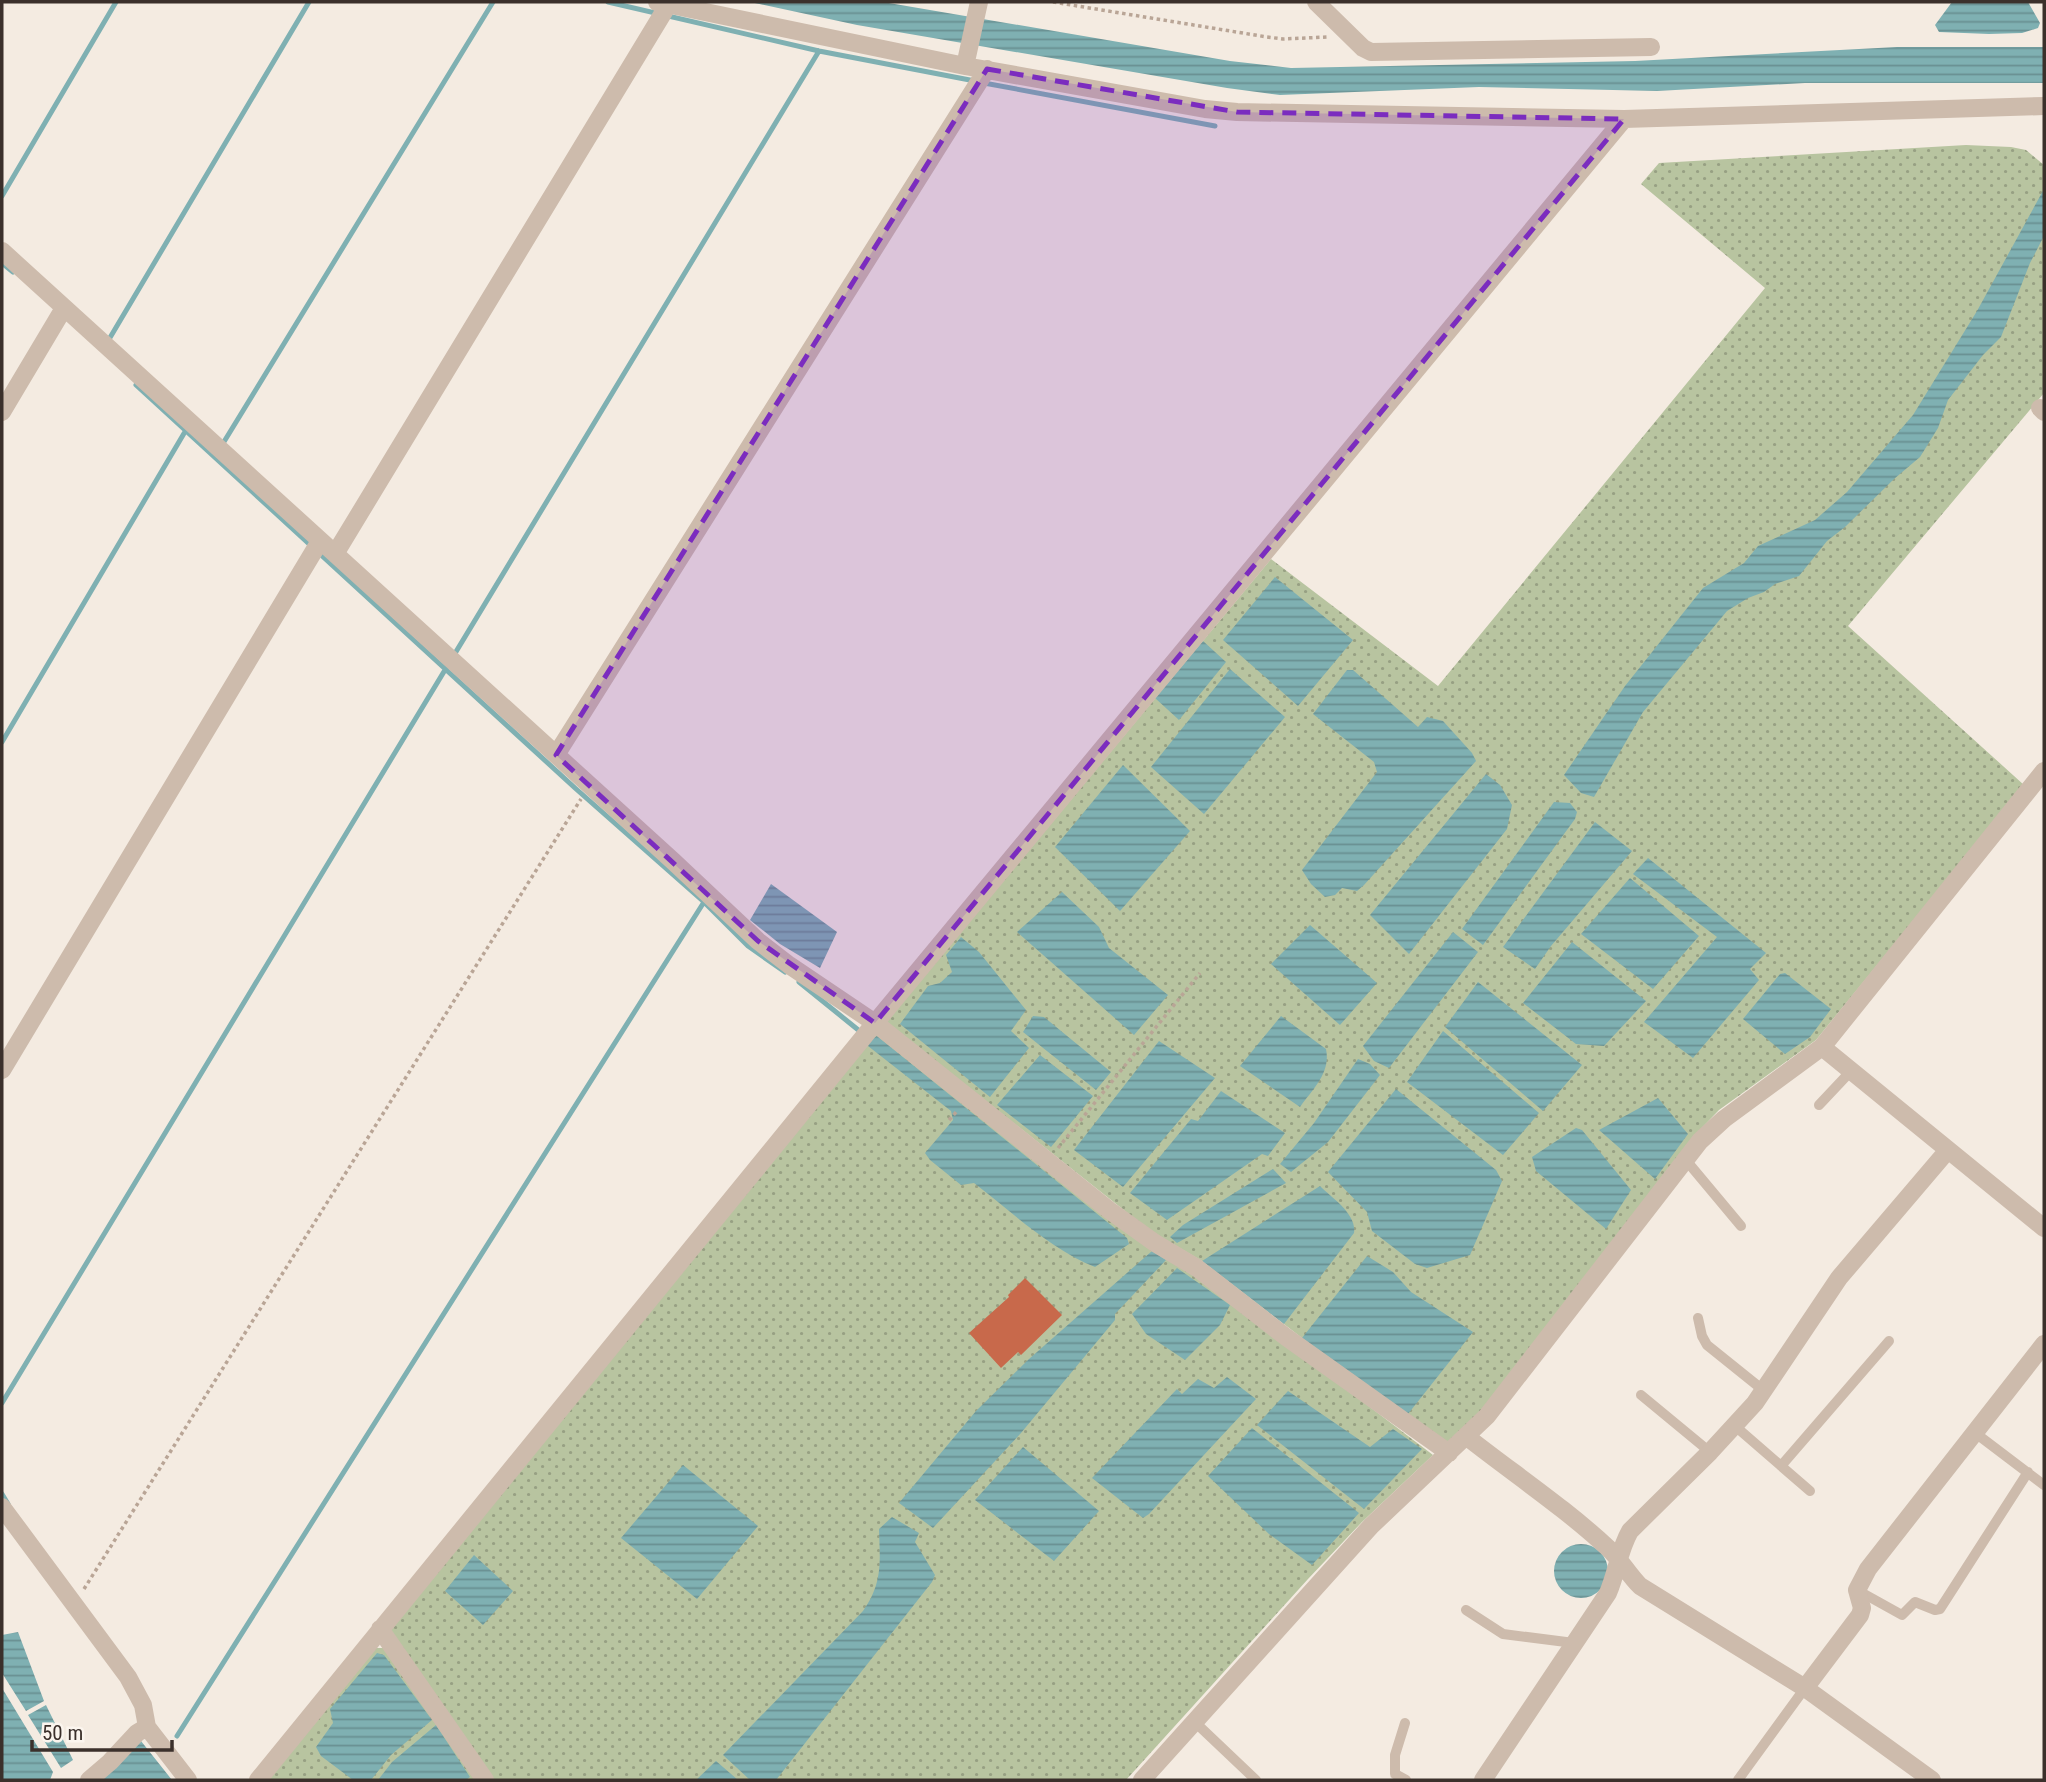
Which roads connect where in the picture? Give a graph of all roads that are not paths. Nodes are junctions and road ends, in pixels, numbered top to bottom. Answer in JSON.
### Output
{"nodes":[{"id":1,"x":1316,"y":2,"type":"edge"},
{"id":2,"x":663,"y":3,"type":"edge"},
{"id":3,"x":977,"y":5,"type":"edge"},
{"id":4,"x":1651,"y":47,"type":"dead end"},
{"id":5,"x":966,"y":60,"type":"junction"},
{"id":6,"x":987,"y":69,"type":"junction"},
{"id":7,"x":2044,"y":106,"type":"edge"},
{"id":8,"x":1624,"y":119,"type":"junction"},
{"id":9,"x":2,"y":251,"type":"edge"},
{"id":10,"x":64,"y":308,"type":"junction"},
{"id":11,"x":2,"y":411,"type":"edge"},
{"id":12,"x":320,"y":541,"type":"junction"},
{"id":13,"x":335,"y":554,"type":"junction"},
{"id":14,"x":556,"y":755,"type":"junction"},
{"id":15,"x":2044,"y":771,"type":"edge"},
{"id":16,"x":875,"y":1023,"type":"junction"},
{"id":17,"x":1822,"y":1047,"type":"junction"},
{"id":18,"x":2,"y":1070,"type":"edge"},
{"id":19,"x":1851,"y":1071,"type":"junction"},
{"id":20,"x":1819,"y":1105,"type":"dead end"},
{"id":21,"x":1948,"y":1150,"type":"junction"},
{"id":22,"x":1685,"y":1159,"type":"junction"},
{"id":23,"x":1741,"y":1226,"type":"dead end"},
{"id":24,"x":2044,"y":1228,"type":"edge"},
{"id":25,"x":1698,"y":1318,"type":"dead end"},
{"id":26,"x":1889,"y":1341,"type":"dead end"},
{"id":27,"x":2044,"y":1344,"type":"edge"},
{"id":28,"x":1763,"y":1390,"type":"junction"},
{"id":29,"x":1641,"y":1395,"type":"dead end"},
{"id":30,"x":1735,"y":1426,"type":"junction"},
{"id":31,"x":1974,"y":1432,"type":"junction"},
{"id":32,"x":1467,"y":1437,"type":"junction"},
{"id":33,"x":1710,"y":1452,"type":"junction"},
{"id":34,"x":1449,"y":1453,"type":"junction"},
{"id":35,"x":1781,"y":1466,"type":"junction"},
{"id":36,"x":2028,"y":1472,"type":"junction"},
{"id":37,"x":2044,"y":1485,"type":"edge"},
{"id":38,"x":1810,"y":1491,"type":"dead end"},
{"id":39,"x":2,"y":1507,"type":"edge"},
{"id":40,"x":1619,"y":1561,"type":"junction"},
{"id":41,"x":1857,"y":1590,"type":"junction"},
{"id":42,"x":1466,"y":1610,"type":"dead end"},
{"id":43,"x":380,"y":1629,"type":"junction"},
{"id":44,"x":1574,"y":1643,"type":"junction"},
{"id":45,"x":1805,"y":1688,"type":"junction"},
{"id":46,"x":1196,"y":1723,"type":"junction"},
{"id":47,"x":1405,"y":1723,"type":"dead end"},
{"id":48,"x":147,"y":1727,"type":"junction"},
{"id":49,"x":1392,"y":1777,"type":"edge"},
{"id":50,"x":89,"y":1780,"type":"edge"},
{"id":51,"x":188,"y":1780,"type":"edge"},
{"id":52,"x":258,"y":1780,"type":"edge"},
{"id":53,"x":485,"y":1780,"type":"edge"},
{"id":54,"x":1142,"y":1780,"type":"edge"},
{"id":55,"x":1256,"y":1780,"type":"edge"},
{"id":56,"x":1406,"y":1780,"type":"edge"},
{"id":57,"x":1483,"y":1780,"type":"edge"},
{"id":58,"x":1738,"y":1780,"type":"edge"},
{"id":59,"x":1932,"y":1780,"type":"edge"}],
"edges":[{"from":1,"to":4,"type":"street"},
{"from":2,"to":5,"type":"street"},
{"from":2,"to":13,"type":"street"},
{"from":3,"to":5,"type":"street"},
{"from":5,"to":6,"type":"street"},
{"from":6,"to":8,"type":"street"},
{"from":6,"to":14,"type":"street"},
{"from":7,"to":8,"type":"street"},
{"from":8,"to":16,"type":"street"},
{"from":9,"to":10,"type":"street"},
{"from":10,"to":11,"type":"street"},
{"from":10,"to":12,"type":"street"},
{"from":12,"to":13,"type":"street"},
{"from":12,"to":18,"type":"street"},
{"from":13,"to":14,"type":"street"},
{"from":14,"to":16,"type":"street"},
{"from":15,"to":17,"type":"street"},
{"from":16,"to":34,"type":"street"},
{"from":16,"to":43,"type":"street"},
{"from":17,"to":19,"type":"street"},
{"from":17,"to":22,"type":"street"},
{"from":19,"to":20,"type":"lane"},
{"from":19,"to":21,"type":"street"},
{"from":21,"to":24,"type":"street"},
{"from":21,"to":28,"type":"street"},
{"from":22,"to":23,"type":"lane"},
{"from":22,"to":32,"type":"street"},
{"from":25,"to":28,"type":"lane"},
{"from":26,"to":35,"type":"lane"},
{"from":27,"to":31,"type":"street"},
{"from":28,"to":30,"type":"street"},
{"from":29,"to":33,"type":"lane"},
{"from":30,"to":33,"type":"street"},
{"from":30,"to":35,"type":"lane"},
{"from":31,"to":36,"type":"lane"},
{"from":31,"to":41,"type":"street"},
{"from":32,"to":34,"type":"street"},
{"from":32,"to":40,"type":"street"},
{"from":33,"to":40,"type":"street"},
{"from":34,"to":46,"type":"street"},
{"from":35,"to":38,"type":"lane"},
{"from":36,"to":37,"type":"lane"},
{"from":36,"to":41,"type":"lane"},
{"from":39,"to":48,"type":"street"},
{"from":40,"to":44,"type":"street"},
{"from":40,"to":45,"type":"street"},
{"from":41,"to":45,"type":"street"},
{"from":42,"to":44,"type":"lane"},
{"from":43,"to":52,"type":"street"},
{"from":43,"to":53,"type":"street"},
{"from":44,"to":57,"type":"street"},
{"from":45,"to":58,"type":"lane"},
{"from":45,"to":59,"type":"street"},
{"from":46,"to":54,"type":"street"},
{"from":46,"to":55,"type":"lane"},
{"from":47,"to":49,"type":"lane"},
{"from":48,"to":50,"type":"street"},
{"from":48,"to":51,"type":"street"},
{"from":49,"to":56,"type":"lane"}]}
